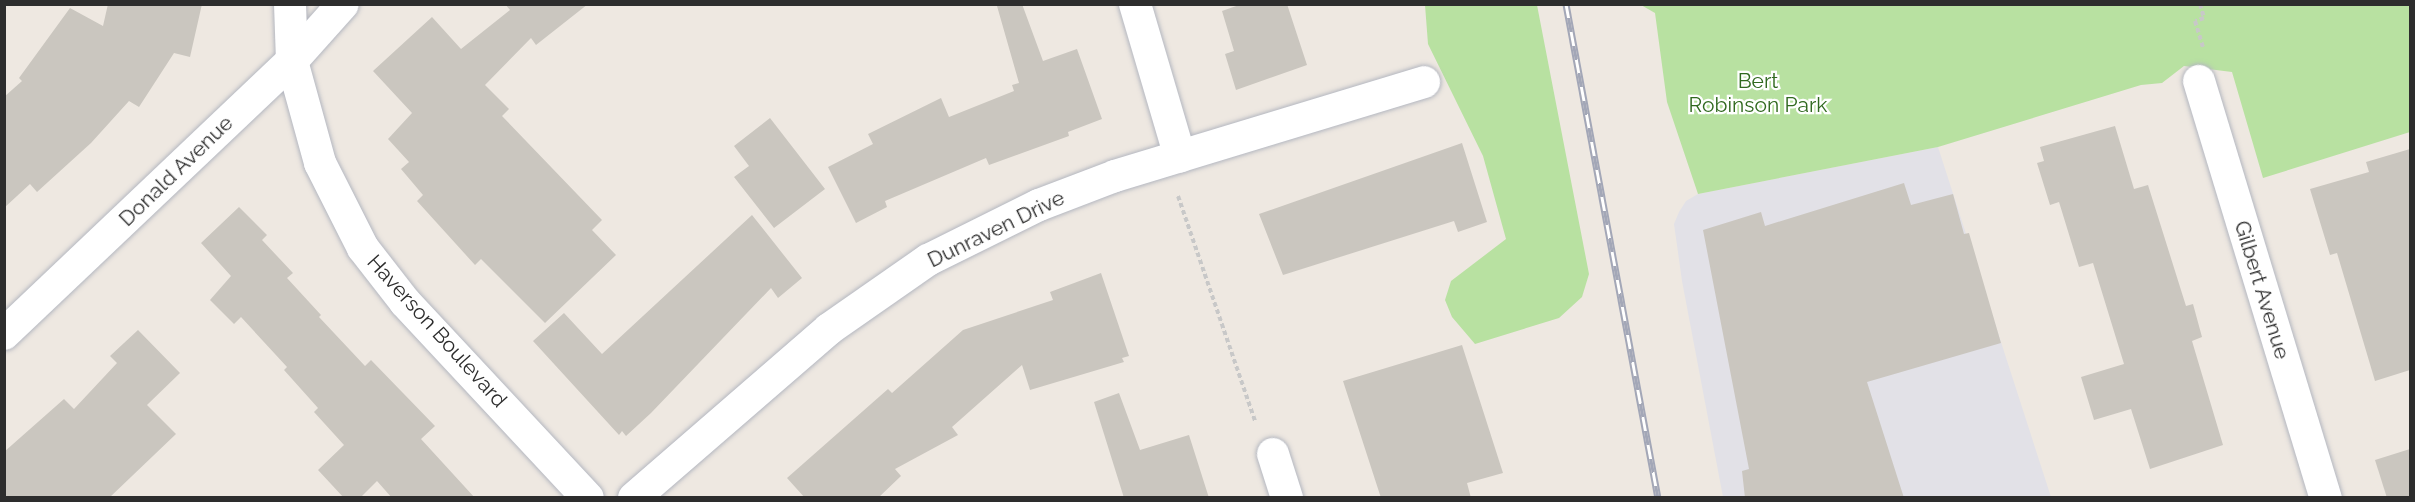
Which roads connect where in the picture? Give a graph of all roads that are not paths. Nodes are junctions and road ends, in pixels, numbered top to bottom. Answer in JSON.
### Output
{"nodes":[{"id":1,"x":290,"y":4,"type":"edge"},
{"id":2,"x":343,"y":4,"type":"edge"},
{"id":3,"x":1135,"y":4,"type":"edge"},
{"id":4,"x":292,"y":61,"type":"junction"},
{"id":5,"x":2199,"y":81,"type":"dead end"},
{"id":6,"x":1424,"y":82,"type":"dead end"},
{"id":7,"x":1180,"y":156,"type":"junction"},
{"id":8,"x":4,"y":334,"type":"edge"},
{"id":9,"x":1273,"y":454,"type":"dead end"},
{"id":10,"x":588,"y":498,"type":"edge"},
{"id":11,"x":634,"y":498,"type":"edge"},
{"id":12,"x":1287,"y":498,"type":"edge"},
{"id":13,"x":2326,"y":498,"type":"edge"}],
"edges":[{"from":1,"to":4,"type":"street","name":"Haverson Boulevard"},
{"from":2,"to":4,"type":"street","name":"Donald Avenue"},
{"from":3,"to":7,"type":"street"},
{"from":4,"to":8,"type":"street","name":"Donald Avenue"},
{"from":4,"to":10,"type":"street","name":"Haverson Boulevard"},
{"from":5,"to":13,"type":"street","name":"Gilbert Avenue"},
{"from":6,"to":7,"type":"street","name":"Dunraven Drive"},
{"from":7,"to":11,"type":"street","name":"Dunraven Drive"},
{"from":9,"to":12,"type":"street"}]}
